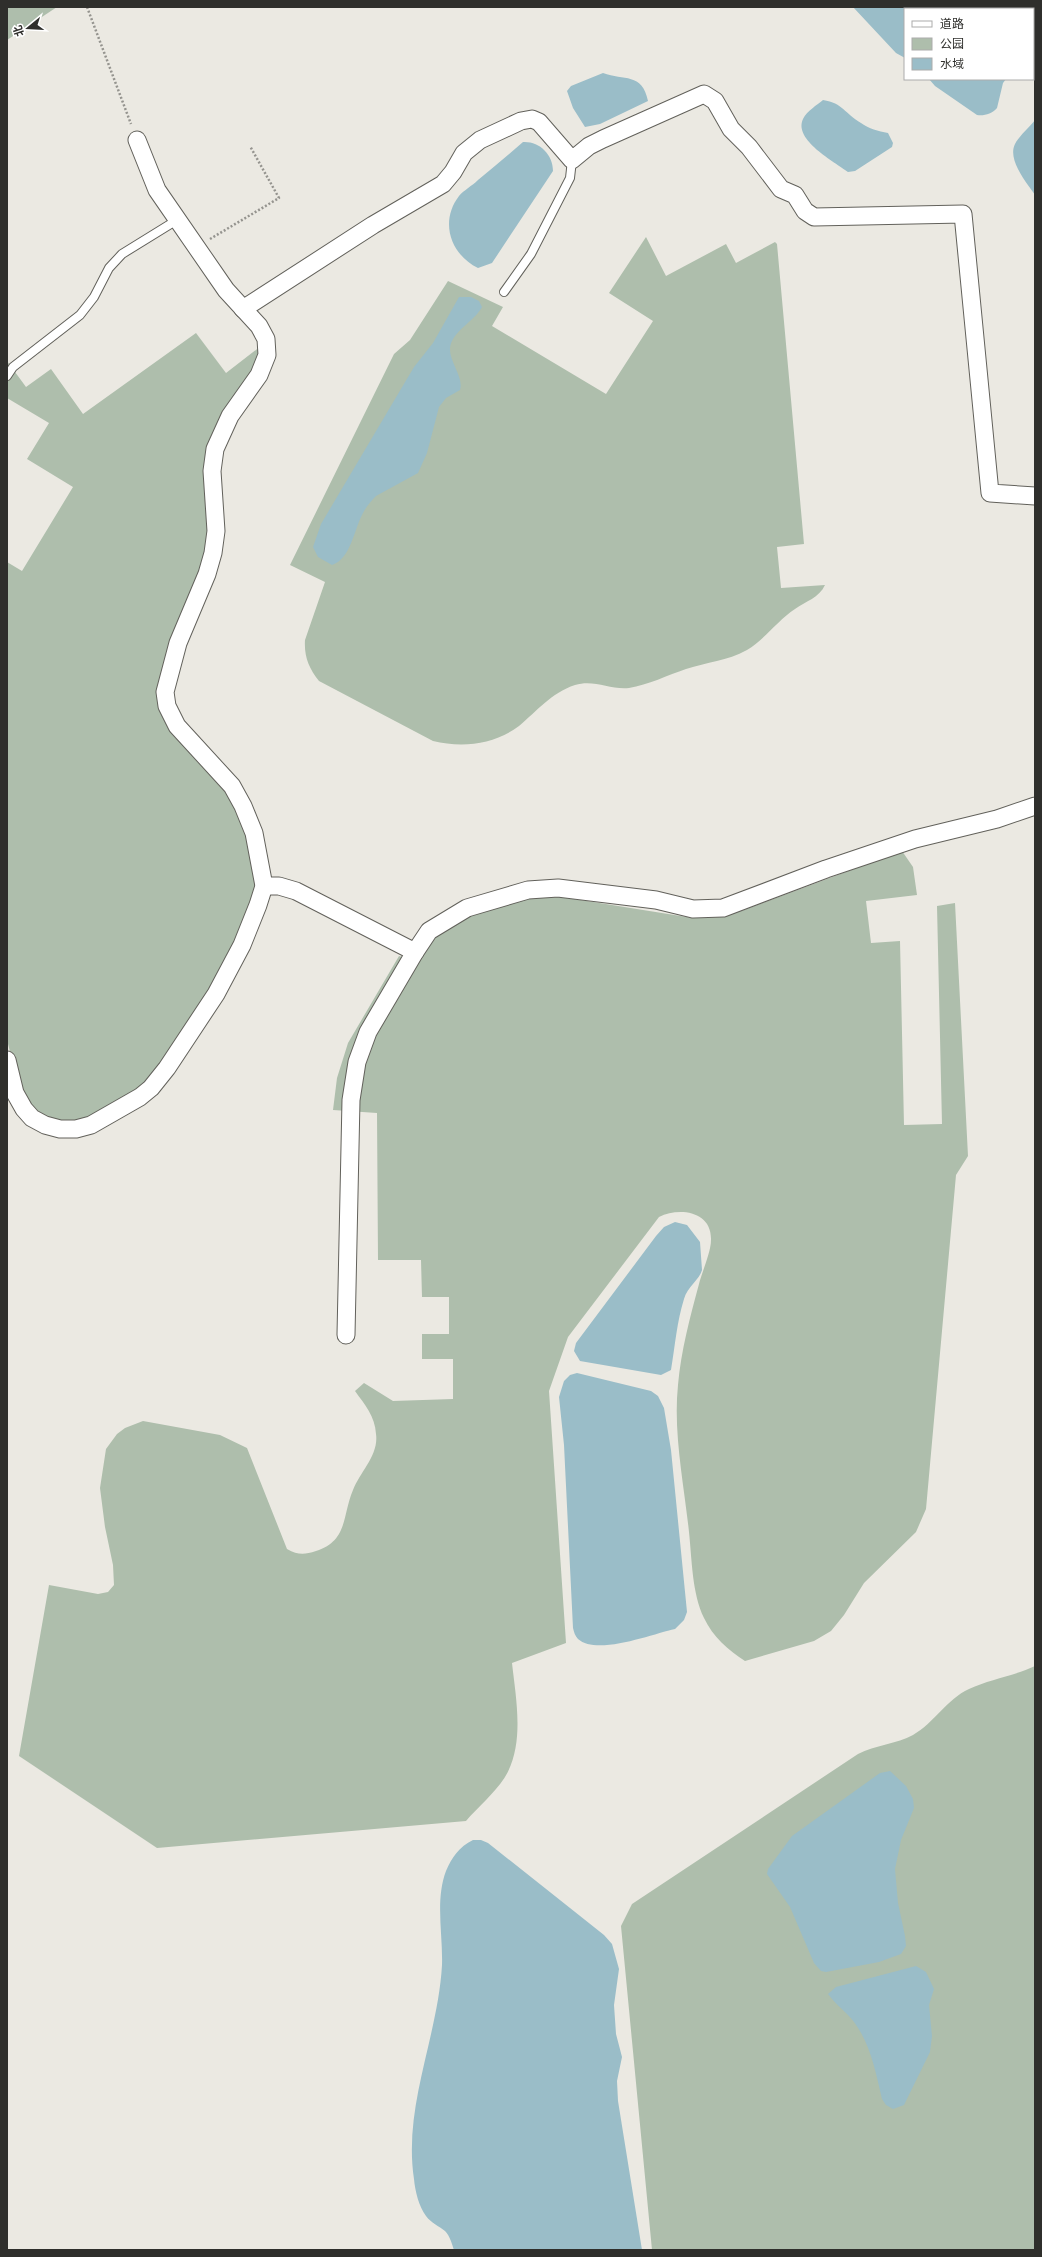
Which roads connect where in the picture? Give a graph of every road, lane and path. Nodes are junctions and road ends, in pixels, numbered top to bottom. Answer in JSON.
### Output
{"nodes":[{"id":1,"x":87,"y":7,"type":"edge"},
{"id":2,"x":137,"y":140,"type":"joint"},
{"id":3,"x":250,"y":146,"type":"dead end"},
{"id":4,"x":572,"y":160,"type":"junction"},
{"id":5,"x":177,"y":220,"type":"junction"},
{"id":6,"x":196,"y":247,"type":"junction"},
{"id":7,"x":504,"y":292,"type":"dead end"},
{"id":8,"x":243,"y":309,"type":"junction"},
{"id":9,"x":7,"y":376,"type":"edge"},
{"id":10,"x":1035,"y":496,"type":"edge"},
{"id":11,"x":1035,"y":806,"type":"edge"},
{"id":12,"x":264,"y":886,"type":"junction"},
{"id":13,"x":415,"y":952,"type":"junction"},
{"id":14,"x":7,"y":1060,"type":"edge"},
{"id":15,"x":346,"y":1335,"type":"dead end"}],
"edges":[{"from":1,"to":2,"type":"path"},
{"from":2,"to":5,"type":"street"},
{"from":3,"to":6,"type":"path"},
{"from":4,"to":7,"type":"lane"},
{"from":4,"to":8,"type":"street"},
{"from":4,"to":10,"type":"street"},
{"from":5,"to":6,"type":"street"},
{"from":5,"to":9,"type":"lane"},
{"from":6,"to":8,"type":"street"},
{"from":8,"to":12,"type":"street"},
{"from":11,"to":13,"type":"street"},
{"from":12,"to":13,"type":"street"},
{"from":12,"to":14,"type":"street"},
{"from":13,"to":15,"type":"street"}]}
